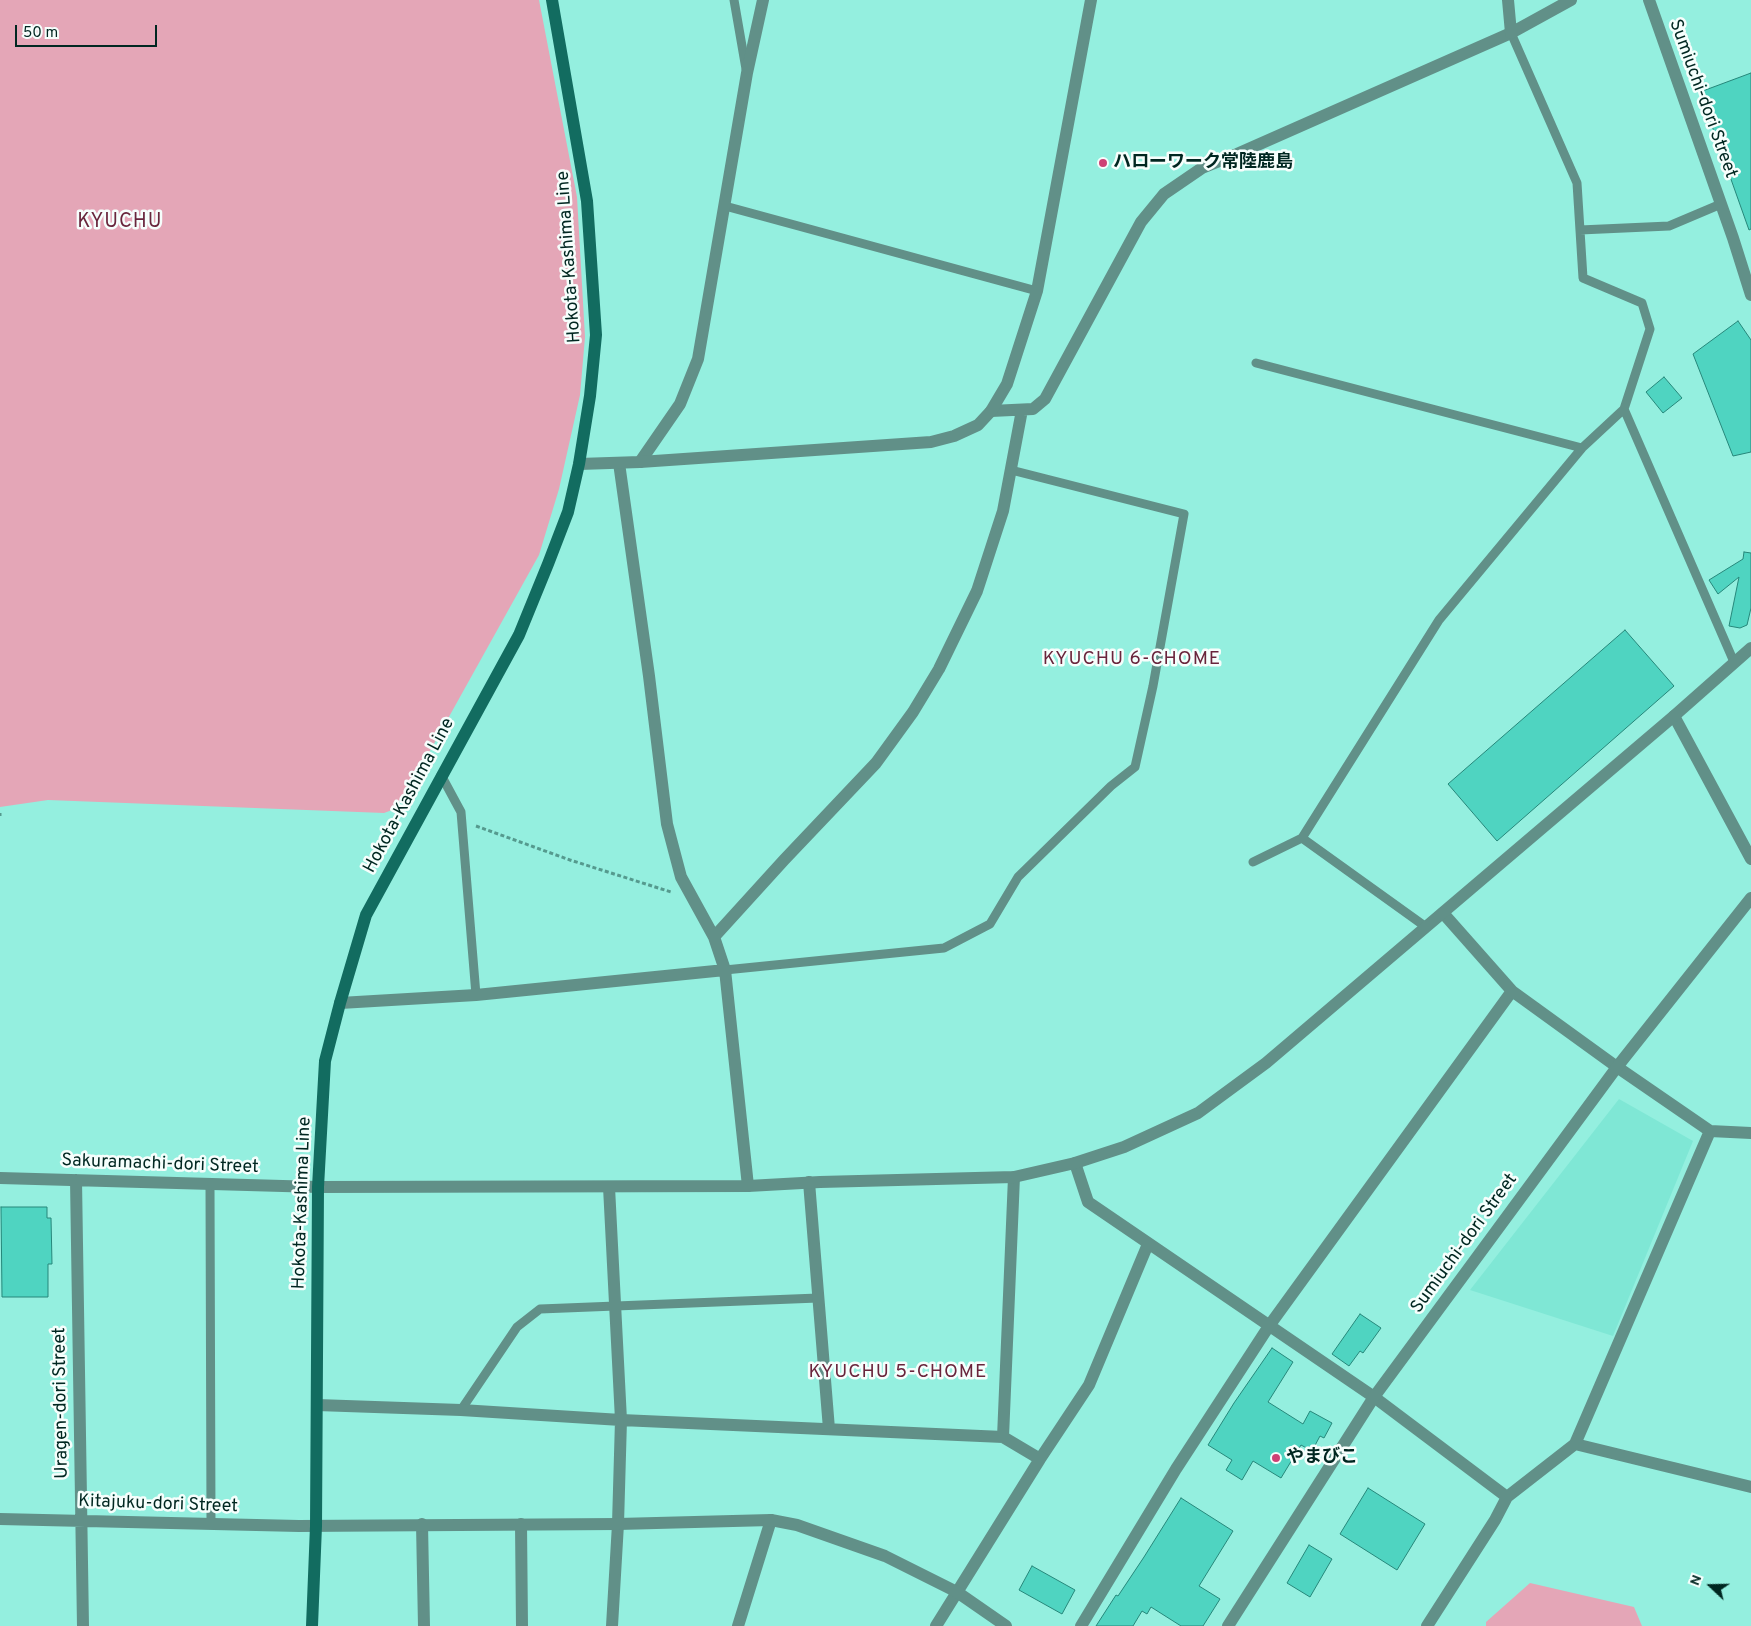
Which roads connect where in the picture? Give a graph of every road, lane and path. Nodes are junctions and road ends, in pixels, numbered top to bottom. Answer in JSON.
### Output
{"nodes":[{"id":1,"x":552,"y":0,"type":"edge"},
{"id":2,"x":734,"y":0,"type":"edge"},
{"id":3,"x":763,"y":0,"type":"edge"},
{"id":4,"x":1092,"y":0,"type":"edge"},
{"id":5,"x":1508,"y":0,"type":"edge"},
{"id":6,"x":1571,"y":0,"type":"edge"},
{"id":7,"x":1649,"y":0,"type":"edge"},
{"id":8,"x":1511,"y":33,"type":"junction"},
{"id":9,"x":747,"y":72,"type":"junction"},
{"id":10,"x":1721,"y":204,"type":"junction"},
{"id":11,"x":725,"y":206,"type":"junction"},
{"id":12,"x":1580,"y":230,"type":"junction"},
{"id":13,"x":1037,"y":291,"type":"junction"},
{"id":14,"x":1751,"y":295,"type":"edge"},
{"id":15,"x":1256,"y":363,"type":"dead end"},
{"id":16,"x":1624,"y":409,"type":"junction"},
{"id":17,"x":1022,"y":410,"type":"junction"},
{"id":18,"x":991,"y":411,"type":"junction"},
{"id":19,"x":1582,"y":448,"type":"junction"},
{"id":20,"x":640,"y":462,"type":"junction"},
{"id":21,"x":619,"y":463,"type":"junction"},
{"id":22,"x":579,"y":464,"type":"junction"},
{"id":23,"x":1011,"y":470,"type":"junction"},
{"id":24,"x":1751,"y":648,"type":"edge"},
{"id":25,"x":1734,"y":662,"type":"junction"},
{"id":26,"x":1674,"y":716,"type":"junction"},
{"id":27,"x":441,"y":775,"type":"junction"},
{"id":28,"x":0,"y":812,"type":"edge"},
{"id":29,"x":0,"y":816,"type":"edge"},
{"id":30,"x":461,"y":821,"type":"junction"},
{"id":31,"x":1302,"y":838,"type":"junction"},
{"id":32,"x":1751,"y":859,"type":"edge"},
{"id":33,"x":1253,"y":862,"type":"dead end"},
{"id":34,"x":1751,"y":898,"type":"edge"},
{"id":35,"x":693,"y":899,"type":"junction"},
{"id":36,"x":1443,"y":913,"type":"junction"},
{"id":37,"x":1426,"y":928,"type":"junction"},
{"id":38,"x":714,"y":938,"type":"junction"},
{"id":39,"x":725,"y":970,"type":"junction"},
{"id":40,"x":1512,"y":991,"type":"junction"},
{"id":41,"x":476,"y":995,"type":"junction"},
{"id":42,"x":340,"y":1002,"type":"junction"},
{"id":43,"x":1617,"y":1067,"type":"junction"},
{"id":44,"x":1710,"y":1131,"type":"junction"},
{"id":45,"x":1751,"y":1133,"type":"edge"},
{"id":46,"x":1075,"y":1163,"type":"junction"},
{"id":47,"x":1014,"y":1177,"type":"junction"},
{"id":48,"x":0,"y":1178,"type":"edge"},
{"id":49,"x":76,"y":1180,"type":"junction"},
{"id":50,"x":809,"y":1182,"type":"junction"},
{"id":51,"x":210,"y":1184,"type":"junction"},
{"id":52,"x":748,"y":1186,"type":"junction"},
{"id":53,"x":318,"y":1187,"type":"junction"},
{"id":54,"x":609,"y":1187,"type":"junction"},
{"id":55,"x":1148,"y":1244,"type":"junction"},
{"id":56,"x":818,"y":1298,"type":"junction"},
{"id":57,"x":615,"y":1307,"type":"junction"},
{"id":58,"x":1269,"y":1326,"type":"junction"},
{"id":59,"x":1374,"y":1397,"type":"junction"},
{"id":60,"x":317,"y":1405,"type":"junction"},
{"id":61,"x":461,"y":1410,"type":"junction"},
{"id":62,"x":620,"y":1420,"type":"junction"},
{"id":63,"x":829,"y":1429,"type":"junction"},
{"id":64,"x":1003,"y":1437,"type":"junction"},
{"id":65,"x":1575,"y":1444,"type":"junction"},
{"id":66,"x":1040,"y":1459,"type":"junction"},
{"id":67,"x":1751,"y":1486,"type":"edge"},
{"id":68,"x":1507,"y":1497,"type":"junction"},
{"id":69,"x":0,"y":1519,"type":"edge"},
{"id":70,"x":80,"y":1520,"type":"junction"},
{"id":71,"x":771,"y":1520,"type":"junction"},
{"id":72,"x":211,"y":1524,"type":"junction"},
{"id":73,"x":422,"y":1524,"type":"junction"},
{"id":74,"x":521,"y":1524,"type":"junction"},
{"id":75,"x":618,"y":1524,"type":"junction"},
{"id":76,"x":316,"y":1526,"type":"junction"},
{"id":77,"x":957,"y":1592,"type":"junction"},
{"id":78,"x":83,"y":1626,"type":"edge"},
{"id":79,"x":312,"y":1626,"type":"edge"},
{"id":80,"x":424,"y":1626,"type":"edge"},
{"id":81,"x":522,"y":1626,"type":"edge"},
{"id":82,"x":612,"y":1626,"type":"edge"},
{"id":83,"x":738,"y":1626,"type":"edge"},
{"id":84,"x":936,"y":1626,"type":"edge"},
{"id":85,"x":1006,"y":1626,"type":"edge"},
{"id":86,"x":1081,"y":1626,"type":"edge"},
{"id":87,"x":1228,"y":1626,"type":"edge"},
{"id":88,"x":1427,"y":1626,"type":"edge"}],
"edges":[{"from":1,"to":22,"type":"main road","name":"Hokota-Kashima Line"},
{"from":2,"to":9,"type":"lane"},
{"from":3,"to":9,"type":"street"},
{"from":4,"to":13,"type":"street"},
{"from":5,"to":8,"type":"street"},
{"from":6,"to":8,"type":"street"},
{"from":7,"to":10,"type":"street","name":"Sumiuchi-dori Street"},
{"from":8,"to":12,"type":"lane"},
{"from":8,"to":17,"type":"street"},
{"from":9,"to":11,"type":"street"},
{"from":10,"to":12,"type":"lane"},
{"from":10,"to":14,"type":"street","name":"Sumiuchi-dori Street"},
{"from":11,"to":13,"type":"lane"},
{"from":11,"to":20,"type":"street"},
{"from":12,"to":16,"type":"lane"},
{"from":13,"to":18,"type":"street"},
{"from":15,"to":19,"type":"lane"},
{"from":16,"to":19,"type":"lane"},
{"from":16,"to":25,"type":"lane"},
{"from":17,"to":18,"type":"street"},
{"from":17,"to":23,"type":"street"},
{"from":18,"to":20,"type":"street"},
{"from":19,"to":31,"type":"lane"},
{"from":20,"to":21,"type":"street"},
{"from":21,"to":22,"type":"street"},
{"from":21,"to":35,"type":"street"},
{"from":22,"to":27,"type":"main road","name":"Hokota-Kashima Line"},
{"from":23,"to":38,"type":"street"},
{"from":23,"to":39,"type":"lane"},
{"from":24,"to":25,"type":"street","name":"Sakuramachi-dori Street"},
{"from":25,"to":26,"type":"street","name":"Sakuramachi-dori Street"},
{"from":26,"to":32,"type":"street"},
{"from":26,"to":36,"type":"street","name":"Sakuramachi-dori Street"},
{"from":27,"to":30,"type":"lane"},
{"from":27,"to":42,"type":"main road","name":"Hokota-Kashima Line"},
{"from":28,"to":29,"type":"path"},
{"from":30,"to":35,"type":"path"},
{"from":30,"to":41,"type":"lane"},
{"from":31,"to":33,"type":"lane"},
{"from":31,"to":37,"type":"lane"},
{"from":34,"to":43,"type":"street","name":"Sumiuchi-dori Street"},
{"from":35,"to":38,"type":"street"},
{"from":36,"to":37,"type":"street","name":"Sakuramachi-dori Street"},
{"from":36,"to":40,"type":"street"},
{"from":37,"to":46,"type":"street","name":"Sakuramachi-dori Street"},
{"from":38,"to":39,"type":"street"},
{"from":39,"to":41,"type":"street"},
{"from":39,"to":52,"type":"street"},
{"from":40,"to":43,"type":"street"},
{"from":40,"to":58,"type":"street"},
{"from":41,"to":42,"type":"street"},
{"from":42,"to":53,"type":"main road","name":"Hokota-Kashima Line"},
{"from":43,"to":44,"type":"street"},
{"from":43,"to":59,"type":"street","name":"Sumiuchi-dori Street"},
{"from":44,"to":45,"type":"street"},
{"from":44,"to":65,"type":"street"},
{"from":46,"to":47,"type":"street","name":"Sakuramachi-dori Street"},
{"from":46,"to":55,"type":"street"},
{"from":47,"to":50,"type":"street","name":"Sakuramachi-dori Street"},
{"from":47,"to":64,"type":"street"},
{"from":48,"to":49,"type":"street","name":"Sakuramachi-dori Street"},
{"from":49,"to":51,"type":"street","name":"Sakuramachi-dori Street"},
{"from":49,"to":70,"type":"street","name":"Uragen-dori Street"},
{"from":50,"to":52,"type":"street","name":"Sakuramachi-dori Street"},
{"from":50,"to":56,"type":"street"},
{"from":51,"to":53,"type":"street","name":"Sakuramachi-dori Street"},
{"from":51,"to":72,"type":"lane"},
{"from":52,"to":54,"type":"street","name":"Sakuramachi-dori Street"},
{"from":53,"to":54,"type":"street","name":"Sakuramachi-dori Street"},
{"from":53,"to":60,"type":"main road","name":"Hokota-Kashima Line"},
{"from":54,"to":57,"type":"street"},
{"from":55,"to":58,"type":"street"},
{"from":55,"to":66,"type":"street"},
{"from":56,"to":57,"type":"lane"},
{"from":56,"to":63,"type":"street"},
{"from":57,"to":61,"type":"lane"},
{"from":57,"to":62,"type":"street"},
{"from":58,"to":59,"type":"street"},
{"from":58,"to":86,"type":"street"},
{"from":59,"to":68,"type":"street"},
{"from":59,"to":87,"type":"street","name":"Sumiuchi-dori Street"},
{"from":60,"to":61,"type":"street"},
{"from":60,"to":76,"type":"main road","name":"Hokota-Kashima Line"},
{"from":61,"to":62,"type":"street"},
{"from":62,"to":63,"type":"street"},
{"from":62,"to":75,"type":"street"},
{"from":63,"to":64,"type":"street"},
{"from":64,"to":66,"type":"street"},
{"from":65,"to":67,"type":"street"},
{"from":65,"to":68,"type":"street"},
{"from":66,"to":77,"type":"street"},
{"from":68,"to":88,"type":"street"},
{"from":69,"to":70,"type":"street","name":"Kitajuku-dori Street"},
{"from":70,"to":72,"type":"street","name":"Kitajuku-dori Street"},
{"from":70,"to":78,"type":"street","name":"Uragen-dori Street"},
{"from":71,"to":75,"type":"street","name":"Kitajuku-dori Street"},
{"from":71,"to":77,"type":"street","name":"Kitajuku-dori Street"},
{"from":71,"to":83,"type":"street"},
{"from":72,"to":76,"type":"street","name":"Kitajuku-dori Street"},
{"from":73,"to":74,"type":"street","name":"Kitajuku-dori Street"},
{"from":73,"to":76,"type":"street","name":"Kitajuku-dori Street"},
{"from":73,"to":80,"type":"street"},
{"from":74,"to":75,"type":"street","name":"Kitajuku-dori Street"},
{"from":74,"to":81,"type":"street"},
{"from":75,"to":82,"type":"street"},
{"from":76,"to":79,"type":"main road","name":"Hokota-Kashima Line"},
{"from":77,"to":84,"type":"street"},
{"from":77,"to":85,"type":"street","name":"Kitajuku-dori Street"}]}
